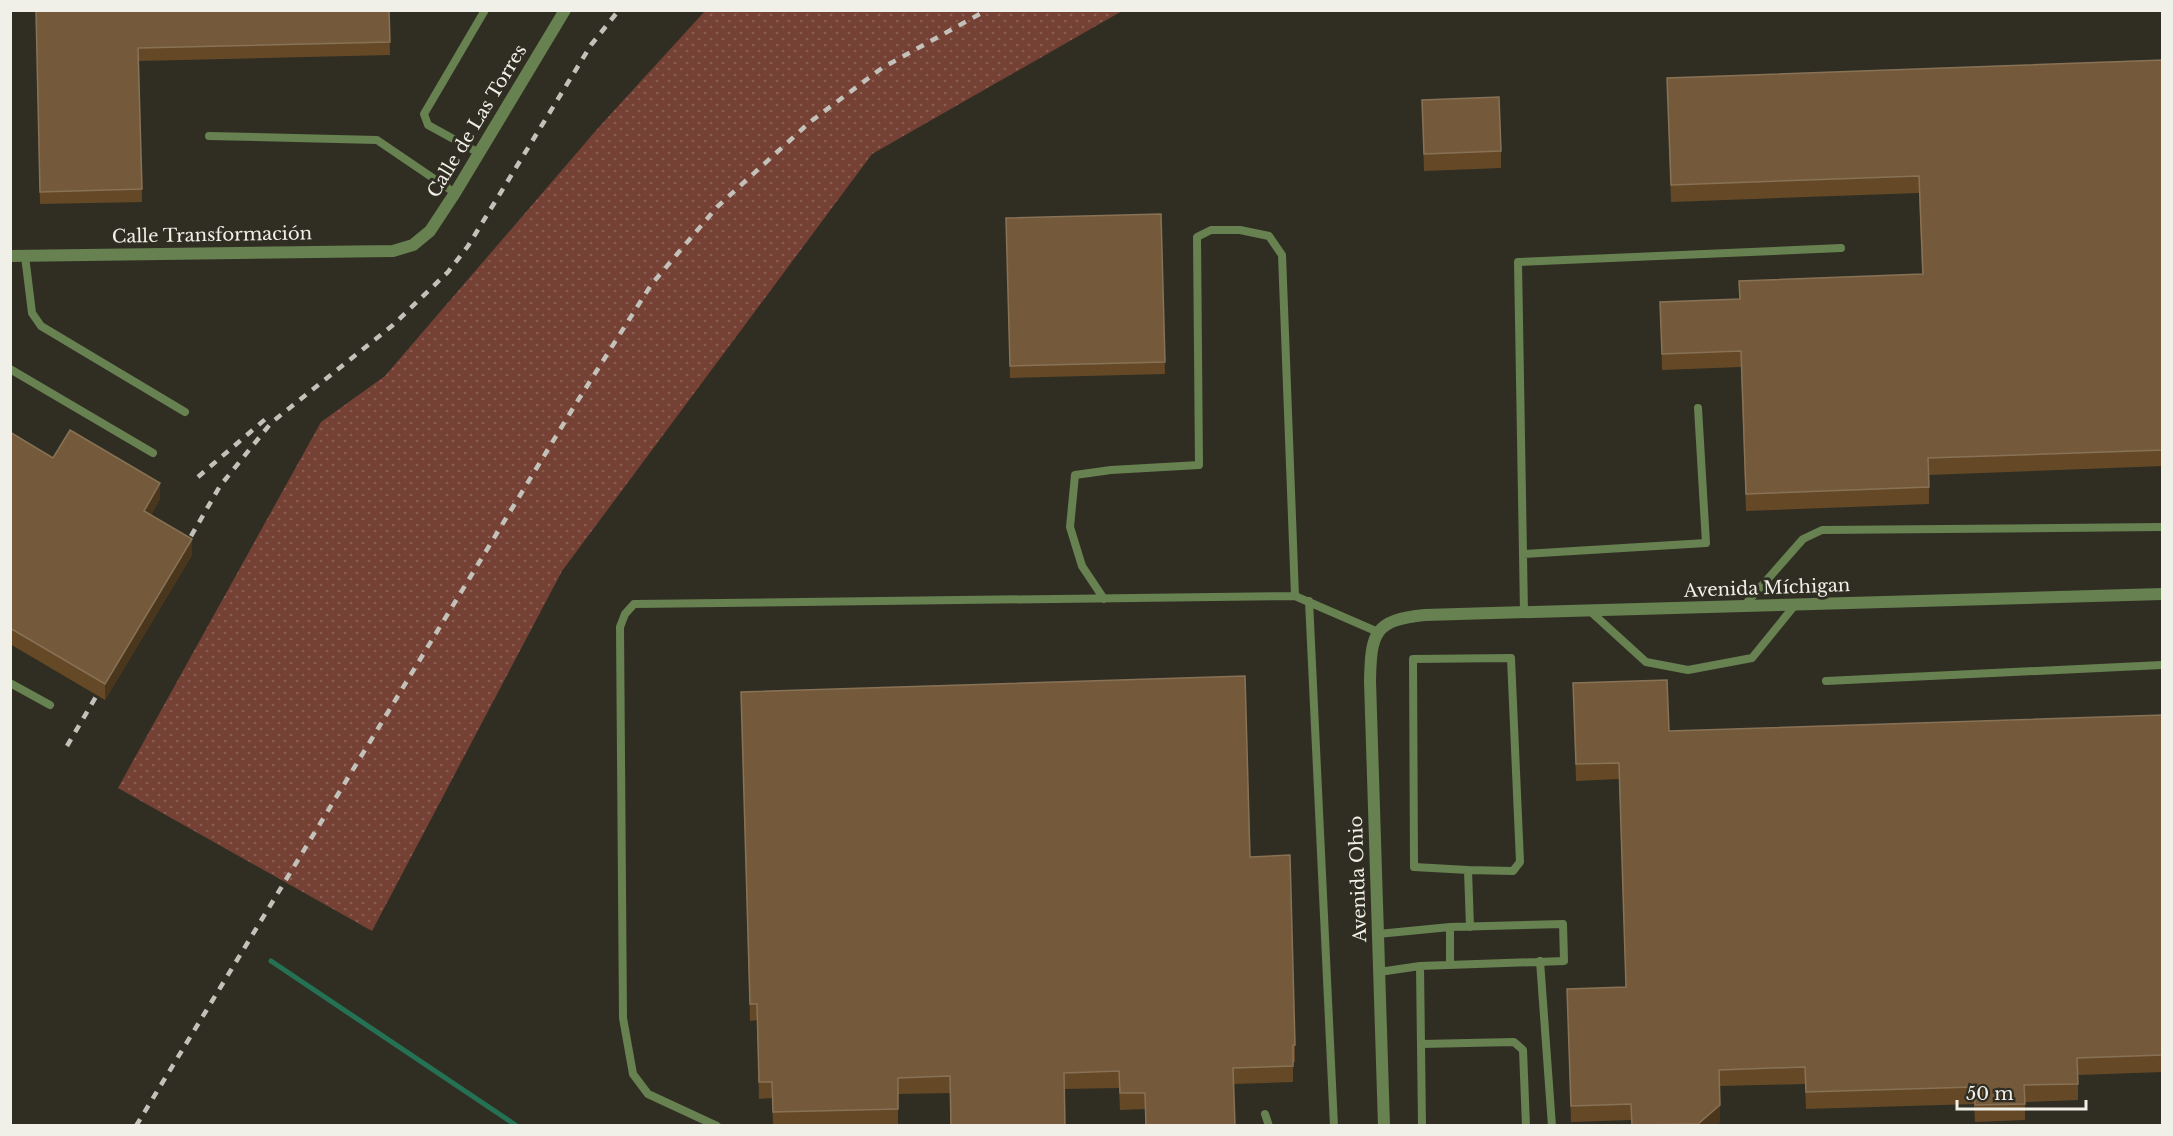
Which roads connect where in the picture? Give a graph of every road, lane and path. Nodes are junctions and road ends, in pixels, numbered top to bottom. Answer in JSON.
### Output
{"nodes":[{"id":1,"x":485,"y":10,"type":"edge"},
{"id":2,"x":565,"y":10,"type":"edge"},
{"id":3,"x":209,"y":136,"type":"dead end"},
{"id":4,"x":479,"y":153,"type":"junction"},
{"id":5,"x":455,"y":193,"type":"junction"},
{"id":6,"x":413,"y":245,"type":"joint"},
{"id":7,"x":1841,"y":248,"type":"dead end"},
{"id":8,"x":10,"y":256,"type":"edge"},
{"id":9,"x":25,"y":256,"type":"junction"},
{"id":10,"x":10,"y":369,"type":"edge"},
{"id":11,"x":1698,"y":408,"type":"dead end"},
{"id":12,"x":185,"y":412,"type":"dead end"},
{"id":13,"x":153,"y":453,"type":"dead end"},
{"id":14,"x":2163,"y":527,"type":"edge"},
{"id":15,"x":1523,"y":554,"type":"junction"},
{"id":16,"x":2163,"y":594,"type":"edge"},
{"id":17,"x":1295,"y":596,"type":"junction"},
{"id":18,"x":1104,"y":599,"type":"junction"},
{"id":19,"x":1309,"y":601,"type":"junction"},
{"id":20,"x":1795,"y":605,"type":"junction"},
{"id":21,"x":1744,"y":606,"type":"junction"},
{"id":22,"x":1590,"y":611,"type":"junction"},
{"id":23,"x":1524,"y":613,"type":"junction"},
{"id":24,"x":1378,"y":632,"type":"junction"},
{"id":25,"x":2163,"y":665,"type":"edge"},
{"id":26,"x":1826,"y":681,"type":"dead end"},
{"id":27,"x":10,"y":683,"type":"edge"},
{"id":28,"x":50,"y":705,"type":"dead end"},
{"id":29,"x":1468,"y":870,"type":"junction"},
{"id":30,"x":1450,"y":927,"type":"junction"},
{"id":31,"x":1470,"y":927,"type":"junction"},
{"id":32,"x":1378,"y":934,"type":"junction"},
{"id":33,"x":1540,"y":961,"type":"junction"},
{"id":34,"x":1449,"y":965,"type":"junction"},
{"id":35,"x":1420,"y":966,"type":"junction"},
{"id":36,"x":1379,"y":972,"type":"junction"},
{"id":37,"x":1421,"y":1044,"type":"junction"},
{"id":38,"x":1265,"y":1114,"type":"dead end"},
{"id":39,"x":717,"y":1125,"type":"edge"},
{"id":40,"x":1269,"y":1125,"type":"edge"},
{"id":41,"x":1334,"y":1125,"type":"edge"},
{"id":42,"x":1384,"y":1125,"type":"edge"},
{"id":43,"x":1422,"y":1125,"type":"edge"},
{"id":44,"x":1526,"y":1125,"type":"edge"},
{"id":45,"x":1552,"y":1125,"type":"edge"}],
"edges":[{"from":1,"to":4,"type":"lane"},
{"from":2,"to":4,"type":"street","name":"Calle de Las Torres"},
{"from":3,"to":5,"type":"lane"},
{"from":4,"to":5,"type":"street","name":"Calle de Las Torres"},
{"from":5,"to":6,"type":"street","name":"Calle de Las Torres"},
{"from":6,"to":9,"type":"street","name":"Calle Transformación"},
{"from":7,"to":15,"type":"lane"},
{"from":8,"to":9,"type":"street","name":"Calle Transformación"},
{"from":9,"to":12,"type":"lane"},
{"from":10,"to":13,"type":"lane"},
{"from":11,"to":15,"type":"lane"},
{"from":14,"to":21,"type":"lane"},
{"from":15,"to":23,"type":"lane"},
{"from":16,"to":20,"type":"street","name":"Avenida Míchigan"},
{"from":17,"to":18,"type":"lane"},
{"from":17,"to":18,"type":"lane"},
{"from":17,"to":19,"type":"lane"},
{"from":18,"to":39,"type":"lane"},
{"from":19,"to":24,"type":"lane"},
{"from":19,"to":41,"type":"lane"},
{"from":20,"to":21,"type":"street","name":"Avenida Míchigan"},
{"from":20,"to":22,"type":"lane"},
{"from":21,"to":22,"type":"street","name":"Avenida Míchigan"},
{"from":22,"to":23,"type":"street","name":"Avenida Míchigan"},
{"from":23,"to":24,"type":"street","name":"Avenida Míchigan"},
{"from":24,"to":32,"type":"street","name":"Avenida Ohio"},
{"from":25,"to":26,"type":"lane"},
{"from":27,"to":28,"type":"lane"},
{"from":29,"to":29,"type":"lane"},
{"from":29,"to":31,"type":"lane"},
{"from":30,"to":31,"type":"lane"},
{"from":30,"to":32,"type":"lane"},
{"from":30,"to":34,"type":"lane"},
{"from":31,"to":33,"type":"lane"},
{"from":32,"to":36,"type":"street","name":"Avenida Ohio"},
{"from":33,"to":34,"type":"lane"},
{"from":33,"to":45,"type":"lane"},
{"from":34,"to":35,"type":"lane"},
{"from":35,"to":36,"type":"lane"},
{"from":35,"to":37,"type":"lane"},
{"from":36,"to":42,"type":"street","name":"Avenida Ohio"},
{"from":37,"to":43,"type":"lane"},
{"from":37,"to":44,"type":"lane"},
{"from":38,"to":40,"type":"lane"}]}
